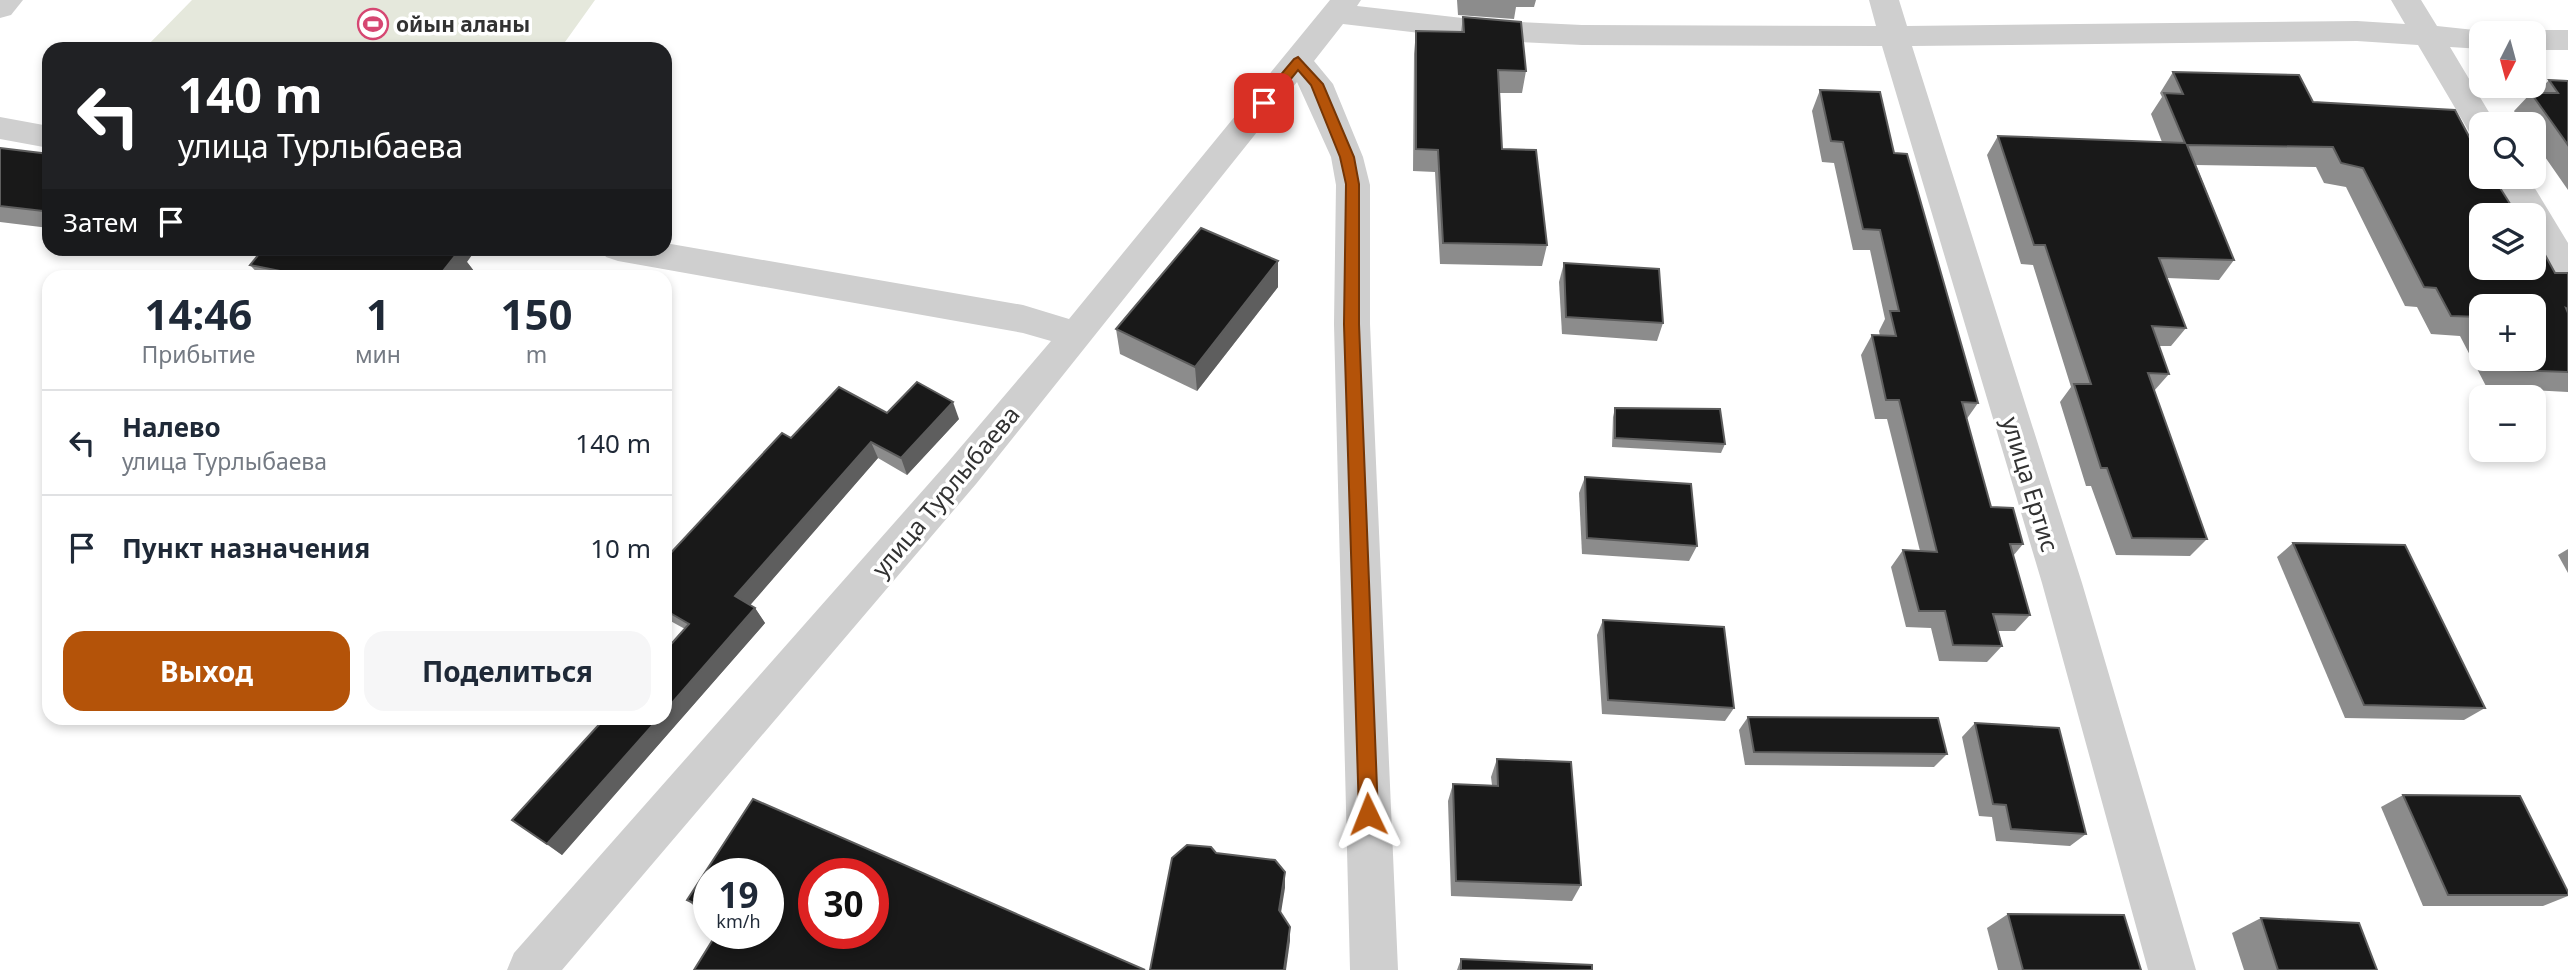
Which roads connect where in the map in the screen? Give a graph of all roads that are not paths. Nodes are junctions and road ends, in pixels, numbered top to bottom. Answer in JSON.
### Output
{"nodes":[{"id":1,"x":8,"y":0,"type":"edge"},
{"id":2,"x":2406,"y":0,"type":"edge"},
{"id":3,"x":1341,"y":6,"type":"edge"},
{"id":4,"x":0,"y":8,"type":"edge"},
{"id":5,"x":1888,"y":18,"type":"edge"},
{"id":6,"x":2425,"y":33,"type":"junction"},
{"id":7,"x":2469,"y":38,"type":"edge"},
{"id":8,"x":2546,"y":40,"type":"edge"},
{"id":9,"x":2568,"y":40,"type":"edge"},
{"id":10,"x":1298,"y":62,"type":"junction"},
{"id":11,"x":2473,"y":112,"type":"edge"},
{"id":12,"x":0,"y":128,"type":"edge"},
{"id":13,"x":42,"y":136,"type":"edge"},
{"id":14,"x":2546,"y":235,"type":"edge"},
{"id":15,"x":664,"y":256,"type":"edge"},
{"id":16,"x":2568,"y":273,"type":"edge"},
{"id":17,"x":1077,"y":335,"type":"junction"},
{"id":18,"x":531,"y":970,"type":"edge"},
{"id":19,"x":1374,"y":970,"type":"edge"},
{"id":20,"x":2172,"y":970,"type":"edge"}],
"edges":[{"from":1,"to":4,"type":"street"},
{"from":2,"to":6,"type":"street"},
{"from":3,"to":5,"type":"street"},
{"from":3,"to":10,"type":"street","name":"улица Турлыбаева"},
{"from":5,"to":6,"type":"street"},
{"from":5,"to":20,"type":"street","name":"улица Ертис"},
{"from":6,"to":7,"type":"street"},
{"from":6,"to":11,"type":"street"},
{"from":8,"to":9,"type":"street"},
{"from":10,"to":17,"type":"street","name":"улица Турлыбаева"},
{"from":10,"to":19,"type":"street"},
{"from":12,"to":13,"type":"street"},
{"from":14,"to":16,"type":"street"},
{"from":15,"to":17,"type":"street"},
{"from":17,"to":18,"type":"street","name":"улица Турлыбаева"}]}
